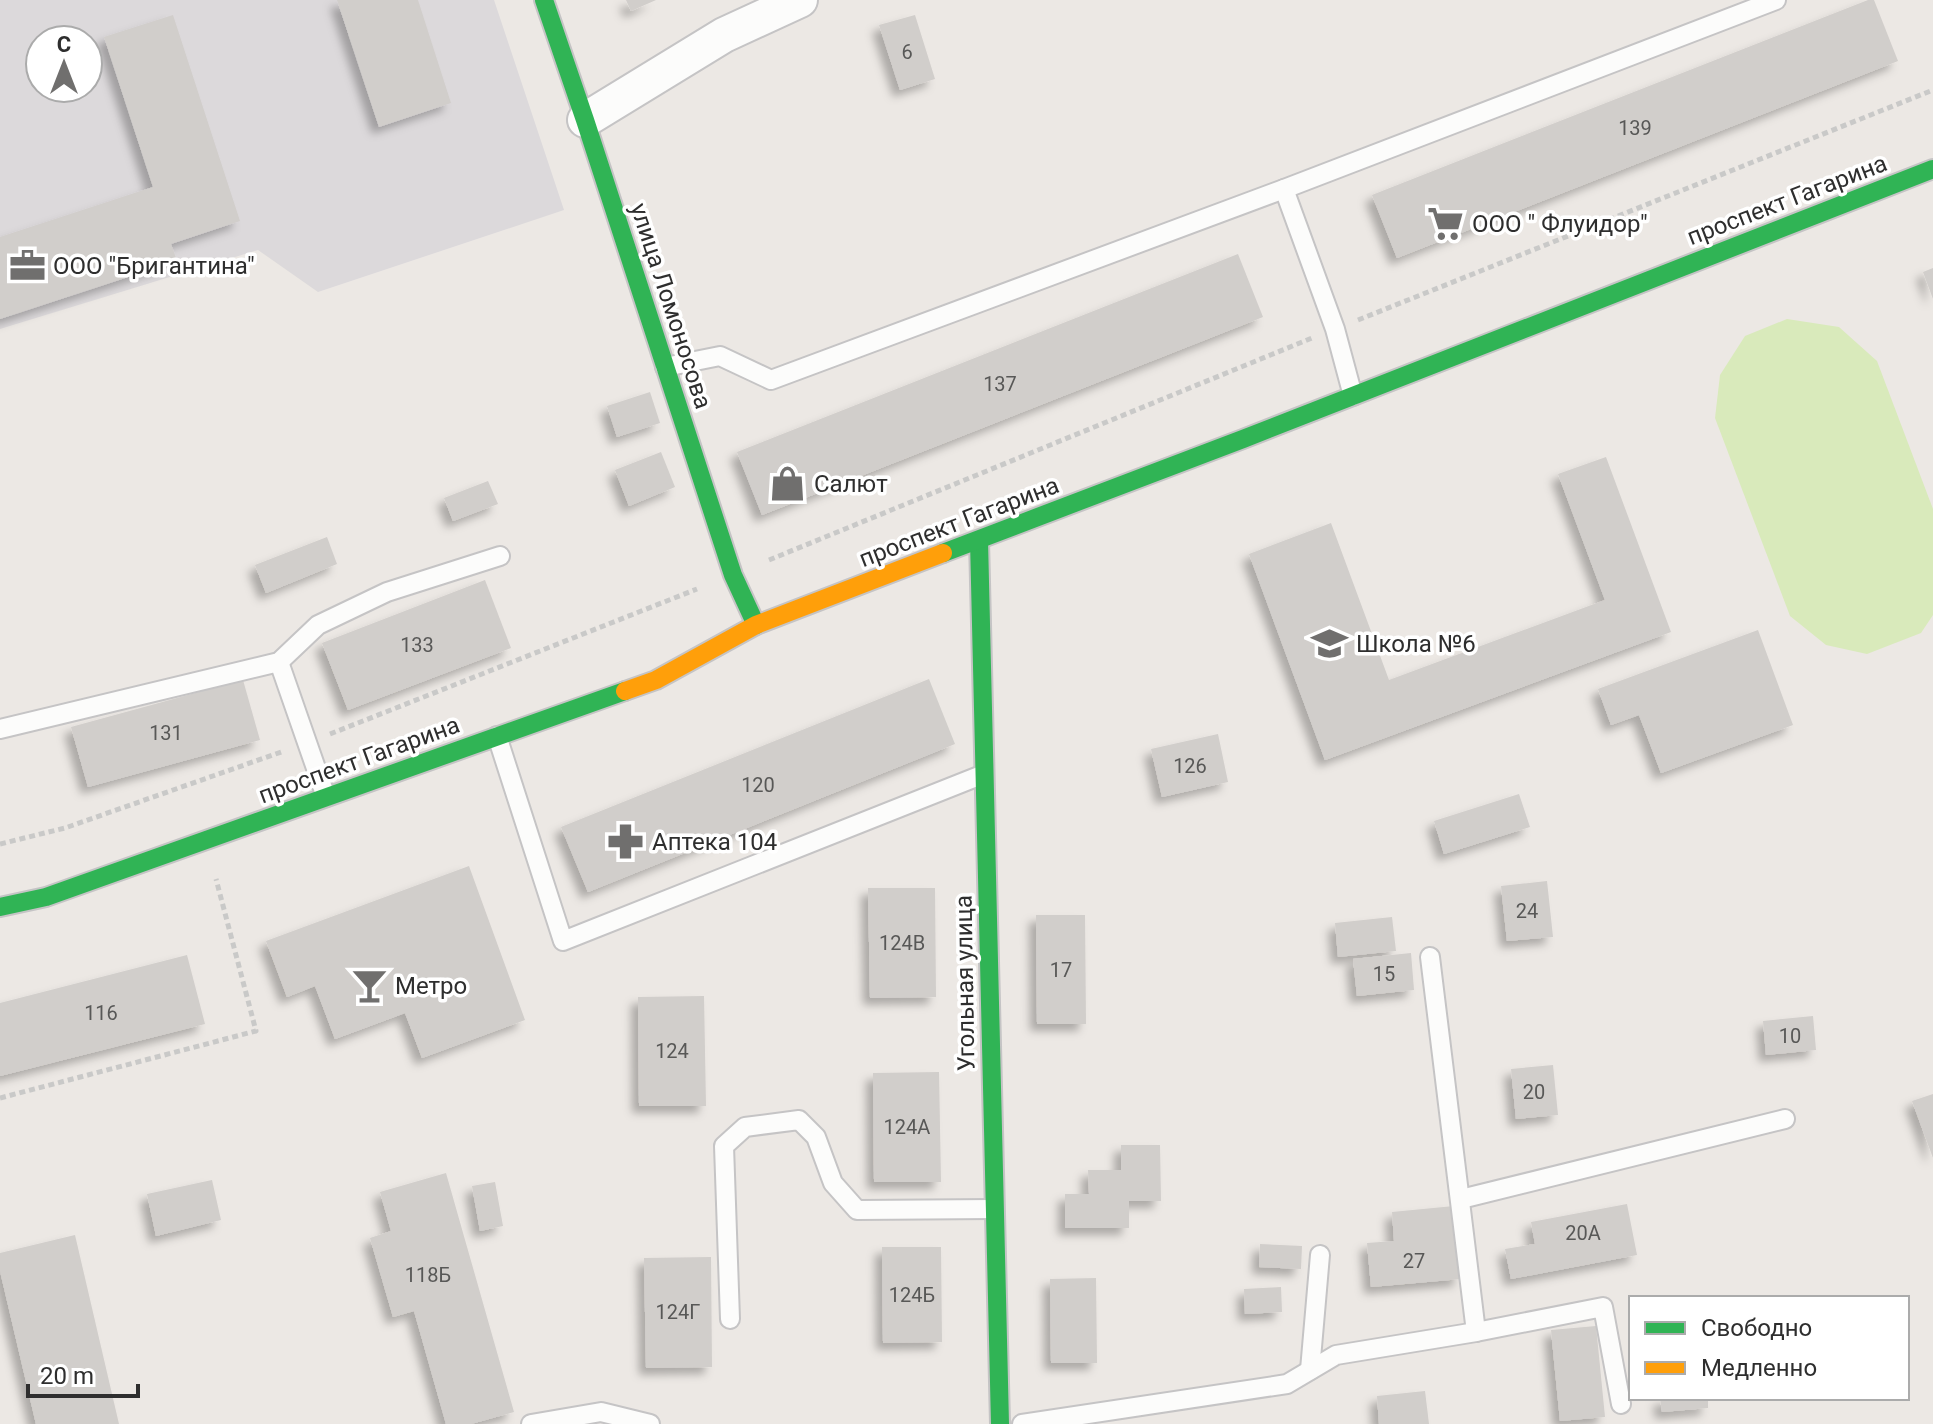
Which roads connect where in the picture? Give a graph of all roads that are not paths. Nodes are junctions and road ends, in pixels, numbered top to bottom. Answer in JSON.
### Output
{"nodes":[{"id":1,"x":544,"y":0,"type":"edge"},
{"id":2,"x":800,"y":0,"type":"edge"},
{"id":3,"x":1767,"y":2,"type":"edge"},
{"id":4,"x":585,"y":120,"type":"junction"},
{"id":5,"x":1933,"y":169,"type":"edge"},
{"id":6,"x":1284,"y":189,"type":"junction"},
{"id":7,"x":665,"y":367,"type":"junction"},
{"id":8,"x":1353,"y":396,"type":"junction"},
{"id":9,"x":979,"y":540,"type":"junction"},
{"id":10,"x":500,"y":556,"type":"dead end"},
{"id":11,"x":756,"y":625,"type":"junction"},
{"id":12,"x":279,"y":662,"type":"junction"},
{"id":13,"x":0,"y":729,"type":"edge"},
{"id":14,"x":497,"y":736,"type":"junction"},
{"id":15,"x":984,"y":774,"type":"junction"},
{"id":16,"x":326,"y":797,"type":"junction"},
{"id":17,"x":0,"y":907,"type":"edge"},
{"id":18,"x":1430,"y":957,"type":"dead end"},
{"id":19,"x":1785,"y":1119,"type":"dead end"},
{"id":20,"x":1461,"y":1199,"type":"junction"},
{"id":21,"x":994,"y":1209,"type":"junction"},
{"id":22,"x":1320,"y":1255,"type":"dead end"},
{"id":23,"x":730,"y":1319,"type":"dead end"},
{"id":24,"x":1476,"y":1332,"type":"junction"},
{"id":25,"x":1310,"y":1370,"type":"junction"},
{"id":26,"x":1621,"y":1404,"type":"dead end"},
{"id":27,"x":531,"y":1424,"type":"edge"},
{"id":28,"x":650,"y":1424,"type":"edge"},
{"id":29,"x":1000,"y":1424,"type":"edge"},
{"id":30,"x":1022,"y":1424,"type":"edge"}],
"edges":[{"from":1,"to":4,"type":"main road","name":"улица Ломоносова"},
{"from":2,"to":4,"type":"street"},
{"from":3,"to":6,"type":"lane"},
{"from":4,"to":7,"type":"main road","name":"улица Ломоносова"},
{"from":5,"to":8,"type":"main road","name":"проспект Гагарина"},
{"from":6,"to":7,"type":"lane"},
{"from":6,"to":8,"type":"lane"},
{"from":7,"to":11,"type":"main road","name":"улица Ломоносова"},
{"from":8,"to":9,"type":"main road","name":"проспект Гагарина"},
{"from":9,"to":11,"type":"main road","name":"проспект Гагарина"},
{"from":9,"to":15,"type":"main road","name":"Угольная улица"},
{"from":10,"to":12,"type":"lane"},
{"from":11,"to":14,"type":"main road","name":"проспект Гагарина"},
{"from":12,"to":13,"type":"lane"},
{"from":12,"to":16,"type":"lane"},
{"from":14,"to":15,"type":"lane"},
{"from":14,"to":16,"type":"main road","name":"проспект Гагарина"},
{"from":15,"to":21,"type":"main road","name":"Угольная улица"},
{"from":16,"to":17,"type":"main road","name":"проспект Гагарина"},
{"from":18,"to":20,"type":"lane"},
{"from":19,"to":20,"type":"lane"},
{"from":20,"to":24,"type":"lane"},
{"from":21,"to":23,"type":"lane"},
{"from":21,"to":29,"type":"main road","name":"Угольная улица"},
{"from":22,"to":25,"type":"lane"},
{"from":24,"to":25,"type":"lane"},
{"from":24,"to":26,"type":"lane"},
{"from":25,"to":30,"type":"lane"},
{"from":27,"to":28,"type":"lane"}]}
